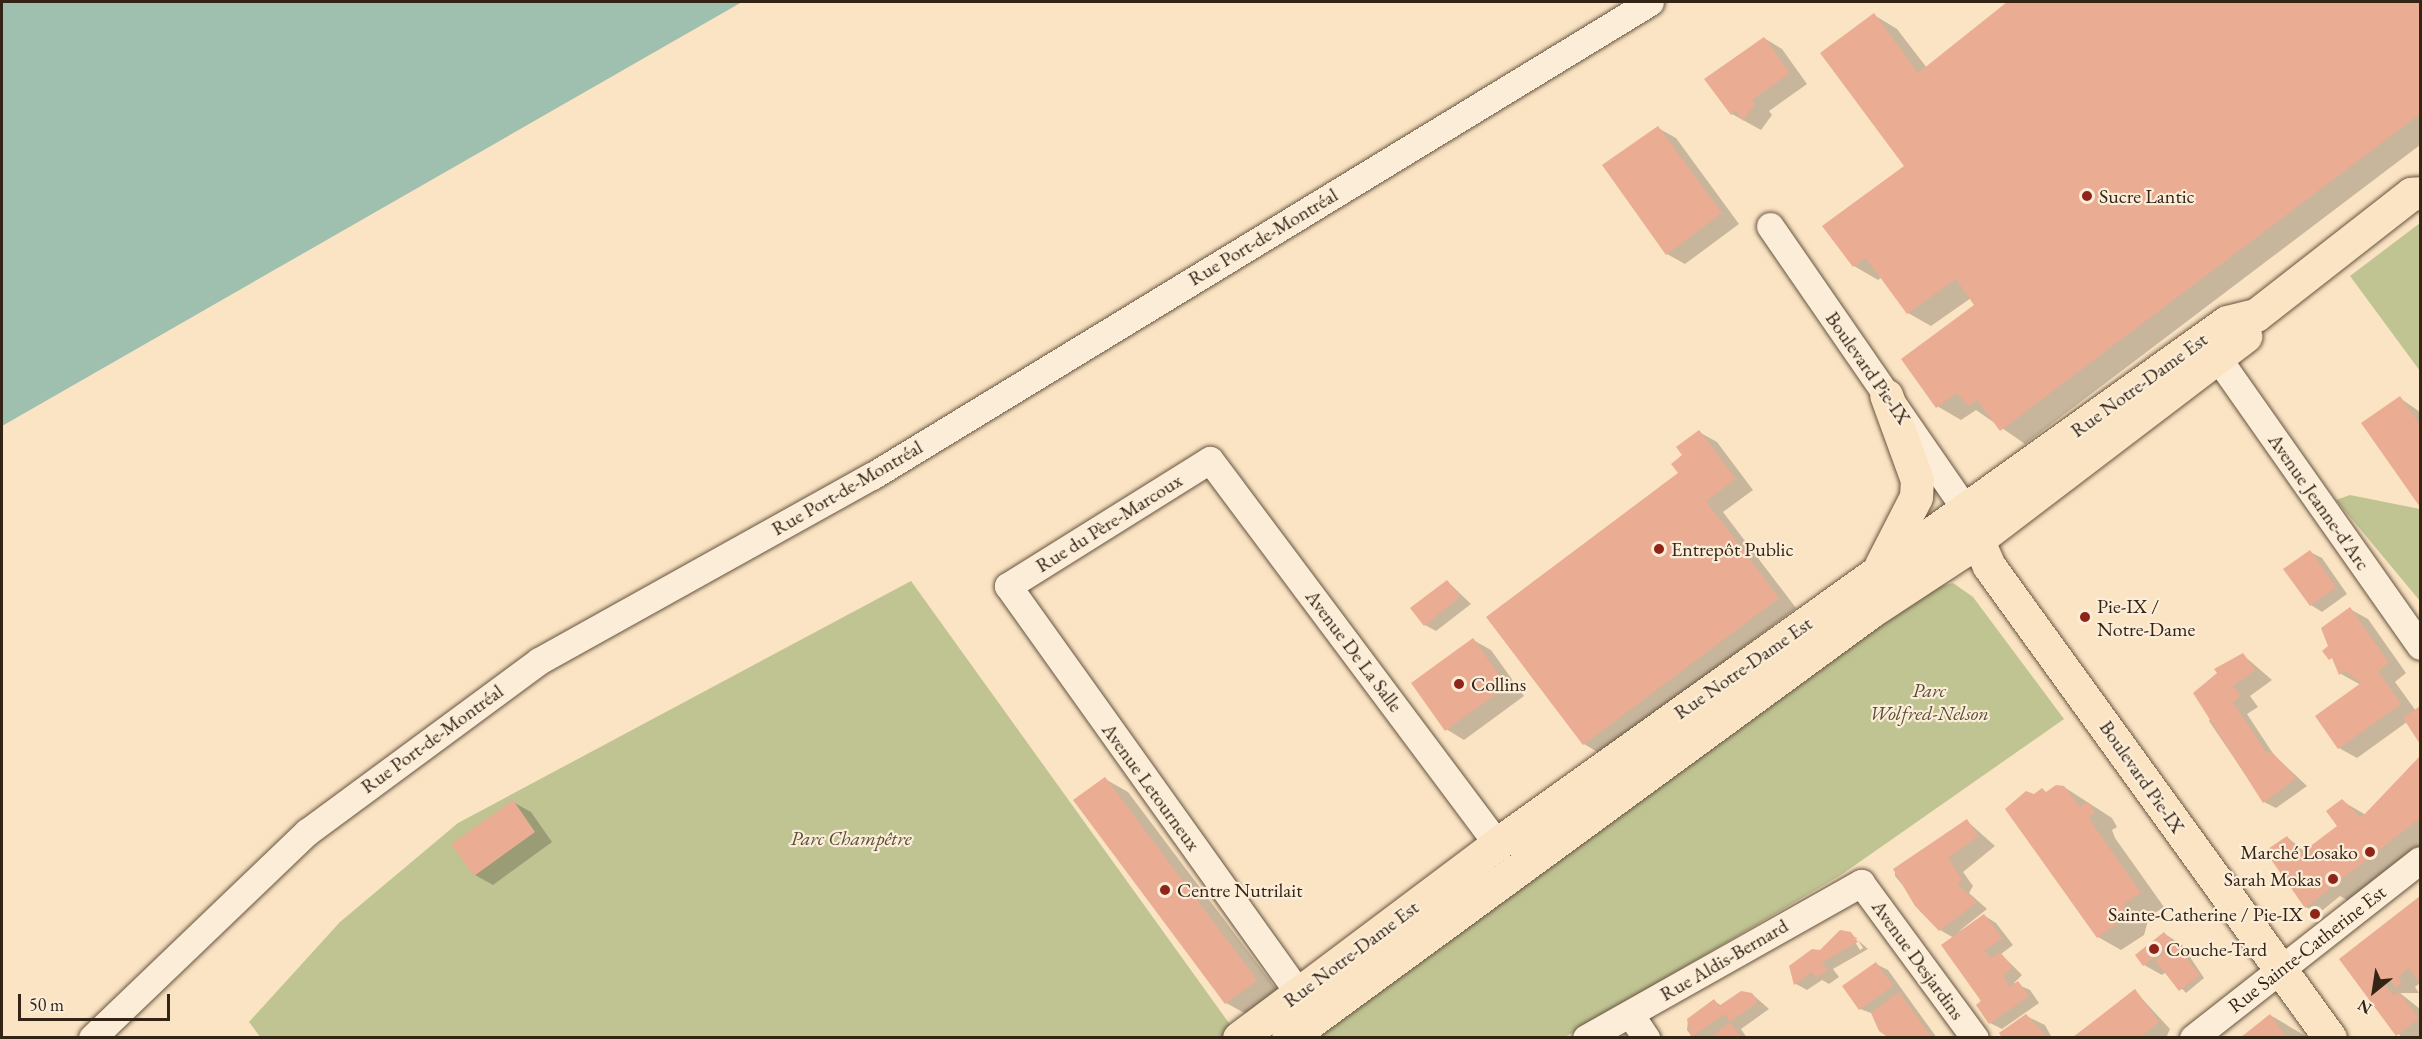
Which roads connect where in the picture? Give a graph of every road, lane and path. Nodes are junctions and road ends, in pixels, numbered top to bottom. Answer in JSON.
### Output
{"nodes":[{"id":1,"x":1650,"y":2,"type":"edge"},
{"id":2,"x":2418,"y":186,"type":"edge"},
{"id":3,"x":1770,"y":226,"type":"dead end"},
{"id":4,"x":2256,"y":315,"type":"junction"},
{"id":5,"x":2217,"y":357,"type":"junction"},
{"id":6,"x":1886,"y":395,"type":"junction"},
{"id":7,"x":1210,"y":460,"type":"joint"},
{"id":8,"x":1966,"y":510,"type":"junction"},
{"id":9,"x":1969,"y":547,"type":"junction"},
{"id":10,"x":1876,"y":574,"type":"junction"},
{"id":11,"x":1008,"y":586,"type":"joint"},
{"id":12,"x":2421,"y":646,"type":"edge"},
{"id":13,"x":1497,"y":844,"type":"junction"},
{"id":14,"x":2421,"y":860,"type":"edge"},
{"id":15,"x":1861,"y":883,"type":"joint"},
{"id":16,"x":2274,"y":976,"type":"junction"},
{"id":17,"x":1308,"y":1005,"type":"junction"},
{"id":18,"x":1630,"y":1014,"type":"junction"},
{"id":19,"x":92,"y":1038,"type":"edge"},
{"id":20,"x":1239,"y":1038,"type":"edge"},
{"id":21,"x":1288,"y":1038,"type":"edge"},
{"id":22,"x":1586,"y":1038,"type":"edge"},
{"id":23,"x":1646,"y":1038,"type":"edge"},
{"id":24,"x":1975,"y":1038,"type":"edge"},
{"id":25,"x":2193,"y":1038,"type":"edge"},
{"id":26,"x":2307,"y":1038,"type":"edge"},
{"id":27,"x":2330,"y":1038,"type":"edge"}],
"edges":[{"from":1,"to":19,"type":"street","name":"Rue Port-de-Montréal"},
{"from":2,"to":4,"type":"main road","name":"Rue Notre-Dame Est"},
{"from":3,"to":6,"type":"street","name":"Boulevard Pie-IX"},
{"from":4,"to":5,"type":"main road","name":"Rue Notre-Dame Est"},
{"from":4,"to":8,"type":"main road","name":"Rue Notre-Dame Est"},
{"from":5,"to":9,"type":"main road","name":"Rue Notre-Dame Est"},
{"from":5,"to":12,"type":"street","name":"Avenue Jeanne-d'Arc"},
{"from":6,"to":8,"type":"street","name":"Boulevard Pie-IX"},
{"from":6,"to":10,"type":"main road"},
{"from":7,"to":11,"type":"street","name":"Rue du Père-Marcoux"},
{"from":7,"to":13,"type":"street","name":"Avenue De La Salle"},
{"from":8,"to":9,"type":"main road"},
{"from":8,"to":10,"type":"main road","name":"Rue Notre-Dame Est"},
{"from":9,"to":16,"type":"main road","name":"Boulevard Pie-IX"},
{"from":9,"to":17,"type":"main road","name":"Rue Notre-Dame Est"},
{"from":10,"to":13,"type":"main road","name":"Rue Notre-Dame Est"},
{"from":11,"to":17,"type":"street","name":"Avenue Letourneux"},
{"from":13,"to":17,"type":"main road","name":"Rue Notre-Dame Est"},
{"from":14,"to":16,"type":"street","name":"Rue Sainte-Catherine Est"},
{"from":15,"to":18,"type":"street","name":"Rue Aldis-Bernard"},
{"from":15,"to":24,"type":"street","name":"Avenue Desjardins"},
{"from":16,"to":25,"type":"street","name":"Rue Sainte-Catherine Est"},
{"from":16,"to":26,"type":"main road","name":"Boulevard Pie-IX"},
{"from":16,"to":27,"type":"main road","name":"Boulevard Pie-IX"},
{"from":17,"to":20,"type":"main road","name":"Rue Notre-Dame Est"},
{"from":17,"to":21,"type":"main road","name":"Rue Notre-Dame Est"},
{"from":18,"to":22,"type":"street","name":"Rue Aldis-Bernard"},
{"from":18,"to":23,"type":"street"}]}
